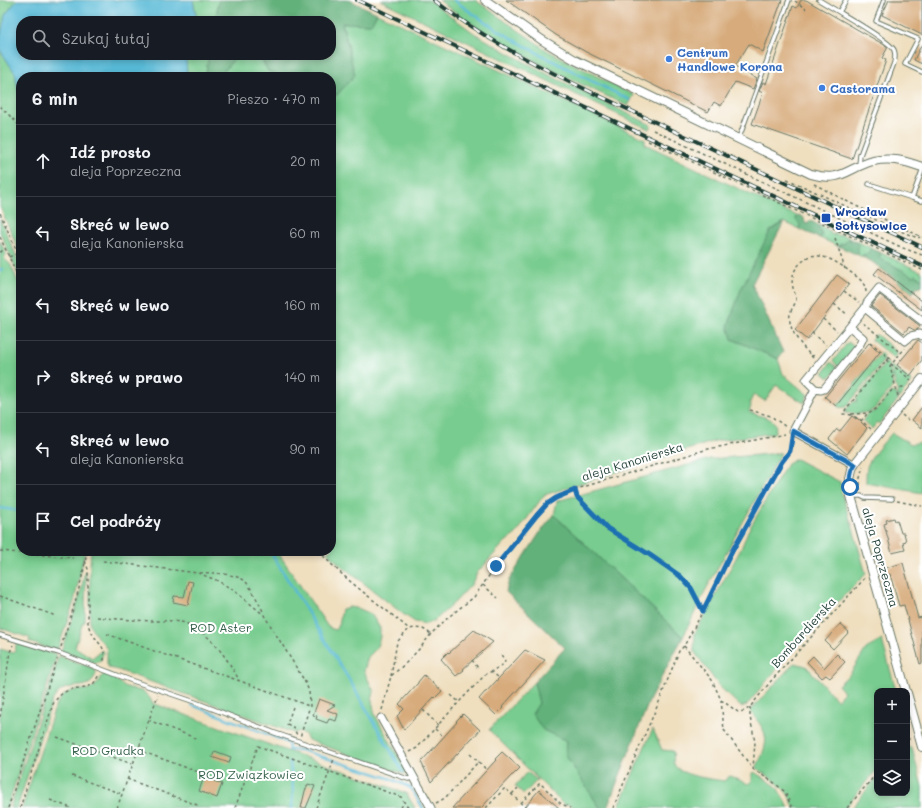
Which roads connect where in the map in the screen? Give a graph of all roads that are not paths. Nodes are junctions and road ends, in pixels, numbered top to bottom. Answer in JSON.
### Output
{"nodes":[{"id":1,"x":485,"y":0,"type":"edge"},
{"id":2,"x":789,"y":0,"type":"edge"},
{"id":3,"x":819,"y":0,"type":"edge"},
{"id":4,"x":846,"y":0,"type":"edge"},
{"id":5,"x":884,"y":0,"type":"edge"},
{"id":6,"x":839,"y":12,"type":"junction"},
{"id":7,"x":922,"y":72,"type":"edge"},
{"id":8,"x":739,"y":139,"type":"junction"},
{"id":9,"x":922,"y":166,"type":"edge"},
{"id":10,"x":859,"y":167,"type":"junction"},
{"id":11,"x":922,"y":171,"type":"edge"},
{"id":12,"x":869,"y":184,"type":"dead end"},
{"id":13,"x":912,"y":198,"type":"junction"},
{"id":14,"x":922,"y":200,"type":"edge"},
{"id":15,"x":865,"y":308,"type":"junction"},
{"id":16,"x":922,"y":321,"type":"edge"},
{"id":17,"x":850,"y":327,"type":"junction"},
{"id":18,"x":921,"y":333,"type":"edge"},
{"id":19,"x":918,"y":381,"type":"edge"},
{"id":20,"x":815,"y":389,"type":"junction"},
{"id":21,"x":855,"y":465,"type":"junction"},
{"id":22,"x":851,"y":496,"type":"junction"},
{"id":23,"x":892,"y":499,"type":"road end"},
{"id":24,"x":0,"y":635,"type":"edge"},
{"id":25,"x":906,"y":688,"type":"edge"},
{"id":26,"x":910,"y":703,"type":"edge"},
{"id":27,"x":381,"y":718,"type":"road end"},
{"id":28,"x":922,"y":747,"type":"edge"},
{"id":29,"x":414,"y":778,"type":"junction"},
{"id":30,"x":432,"y":806,"type":"edge"}],
"edges":[{"from":1,"to":8,"type":"street"},
{"from":2,"to":8,"type":"lane"},
{"from":3,"to":6,"type":"lane"},
{"from":4,"to":6,"type":"lane"},
{"from":5,"to":7,"type":"lane"},
{"from":6,"to":10,"type":"lane"},
{"from":8,"to":10,"type":"street"},
{"from":9,"to":10,"type":"street"},
{"from":11,"to":13,"type":"lane"},
{"from":12,"to":13,"type":"lane"},
{"from":13,"to":14,"type":"lane"},
{"from":15,"to":16,"type":"street"},
{"from":15,"to":17,"type":"street"},
{"from":15,"to":18,"type":"street"},
{"from":17,"to":20,"type":"street"},
{"from":17,"to":20,"type":"street"},
{"from":19,"to":21,"type":"street","name":"aleja Poprzeczna"},
{"from":20,"to":21,"type":"street"},
{"from":21,"to":22,"type":"street","name":"aleja Poprzeczna"},
{"from":22,"to":23,"type":"lane"},
{"from":22,"to":25,"type":"street","name":"aleja Poprzeczna"},
{"from":24,"to":29,"type":"lane"},
{"from":26,"to":28,"type":"street","name":"aleja Poprzeczna"},
{"from":27,"to":29,"type":"street"},
{"from":29,"to":30,"type":"street"}]}
